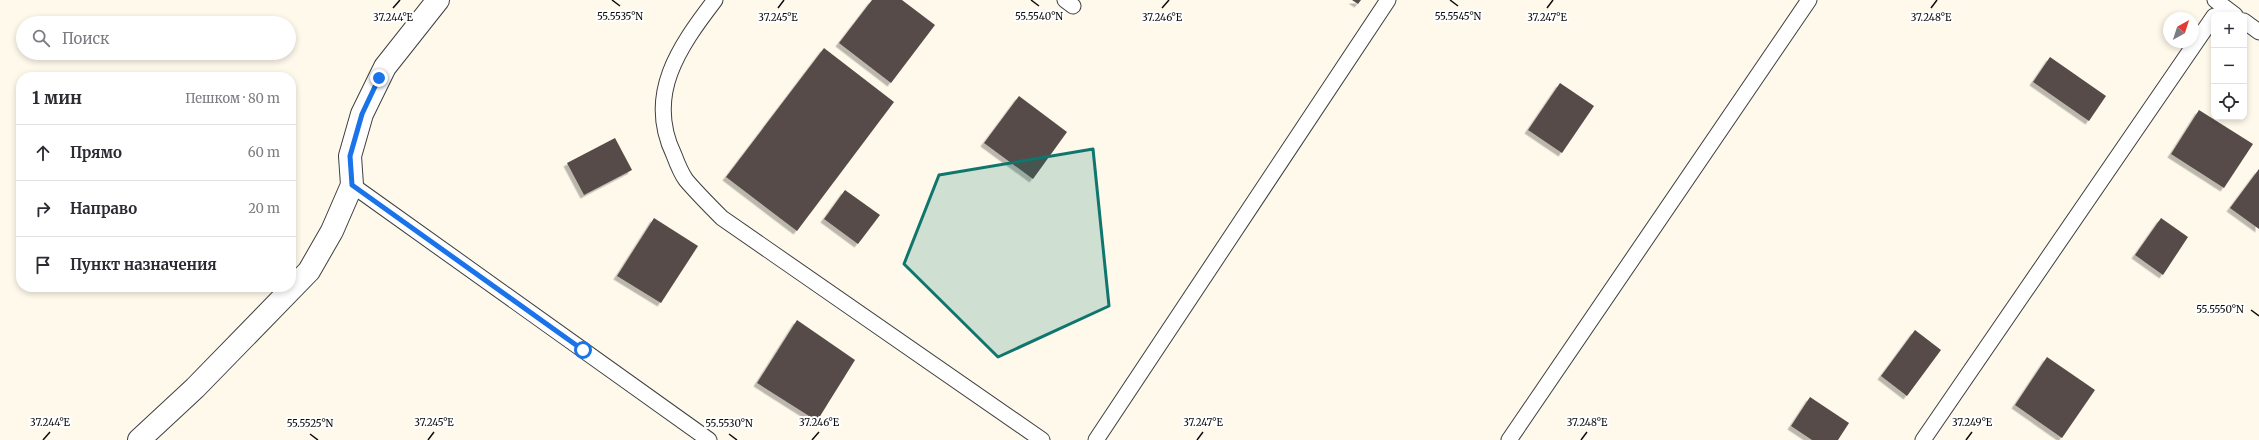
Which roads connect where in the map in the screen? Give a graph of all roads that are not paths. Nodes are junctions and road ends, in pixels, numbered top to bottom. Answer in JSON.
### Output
{"nodes":[{"id":1,"x":438,"y":0,"type":"edge"},
{"id":2,"x":715,"y":0,"type":"edge"},
{"id":3,"x":1388,"y":0,"type":"edge"},
{"id":4,"x":1809,"y":0,"type":"edge"},
{"id":5,"x":2218,"y":7,"type":"edge"},
{"id":6,"x":2229,"y":12,"type":"edge"},
{"id":7,"x":2247,"y":24,"type":"edge"},
{"id":8,"x":2259,"y":32,"type":"edge"},
{"id":9,"x":352,"y":185,"type":"junction"},
{"id":10,"x":296,"y":284,"type":"edge"},
{"id":11,"x":289,"y":292,"type":"edge"},
{"id":12,"x":140,"y":440,"type":"edge"},
{"id":13,"x":709,"y":440,"type":"edge"},
{"id":14,"x":1042,"y":440,"type":"edge"},
{"id":15,"x":1096,"y":440,"type":"edge"},
{"id":16,"x":1509,"y":440,"type":"edge"},
{"id":17,"x":1923,"y":440,"type":"edge"}],
"edges":[{"from":1,"to":9,"type":"street"},
{"from":2,"to":14,"type":"lane"},
{"from":3,"to":15,"type":"lane"},
{"from":4,"to":16,"type":"lane"},
{"from":5,"to":6,"type":"lane"},
{"from":5,"to":17,"type":"lane"},
{"from":7,"to":8,"type":"lane"},
{"from":9,"to":10,"type":"street"},
{"from":9,"to":13,"type":"lane"},
{"from":11,"to":12,"type":"street"}]}
